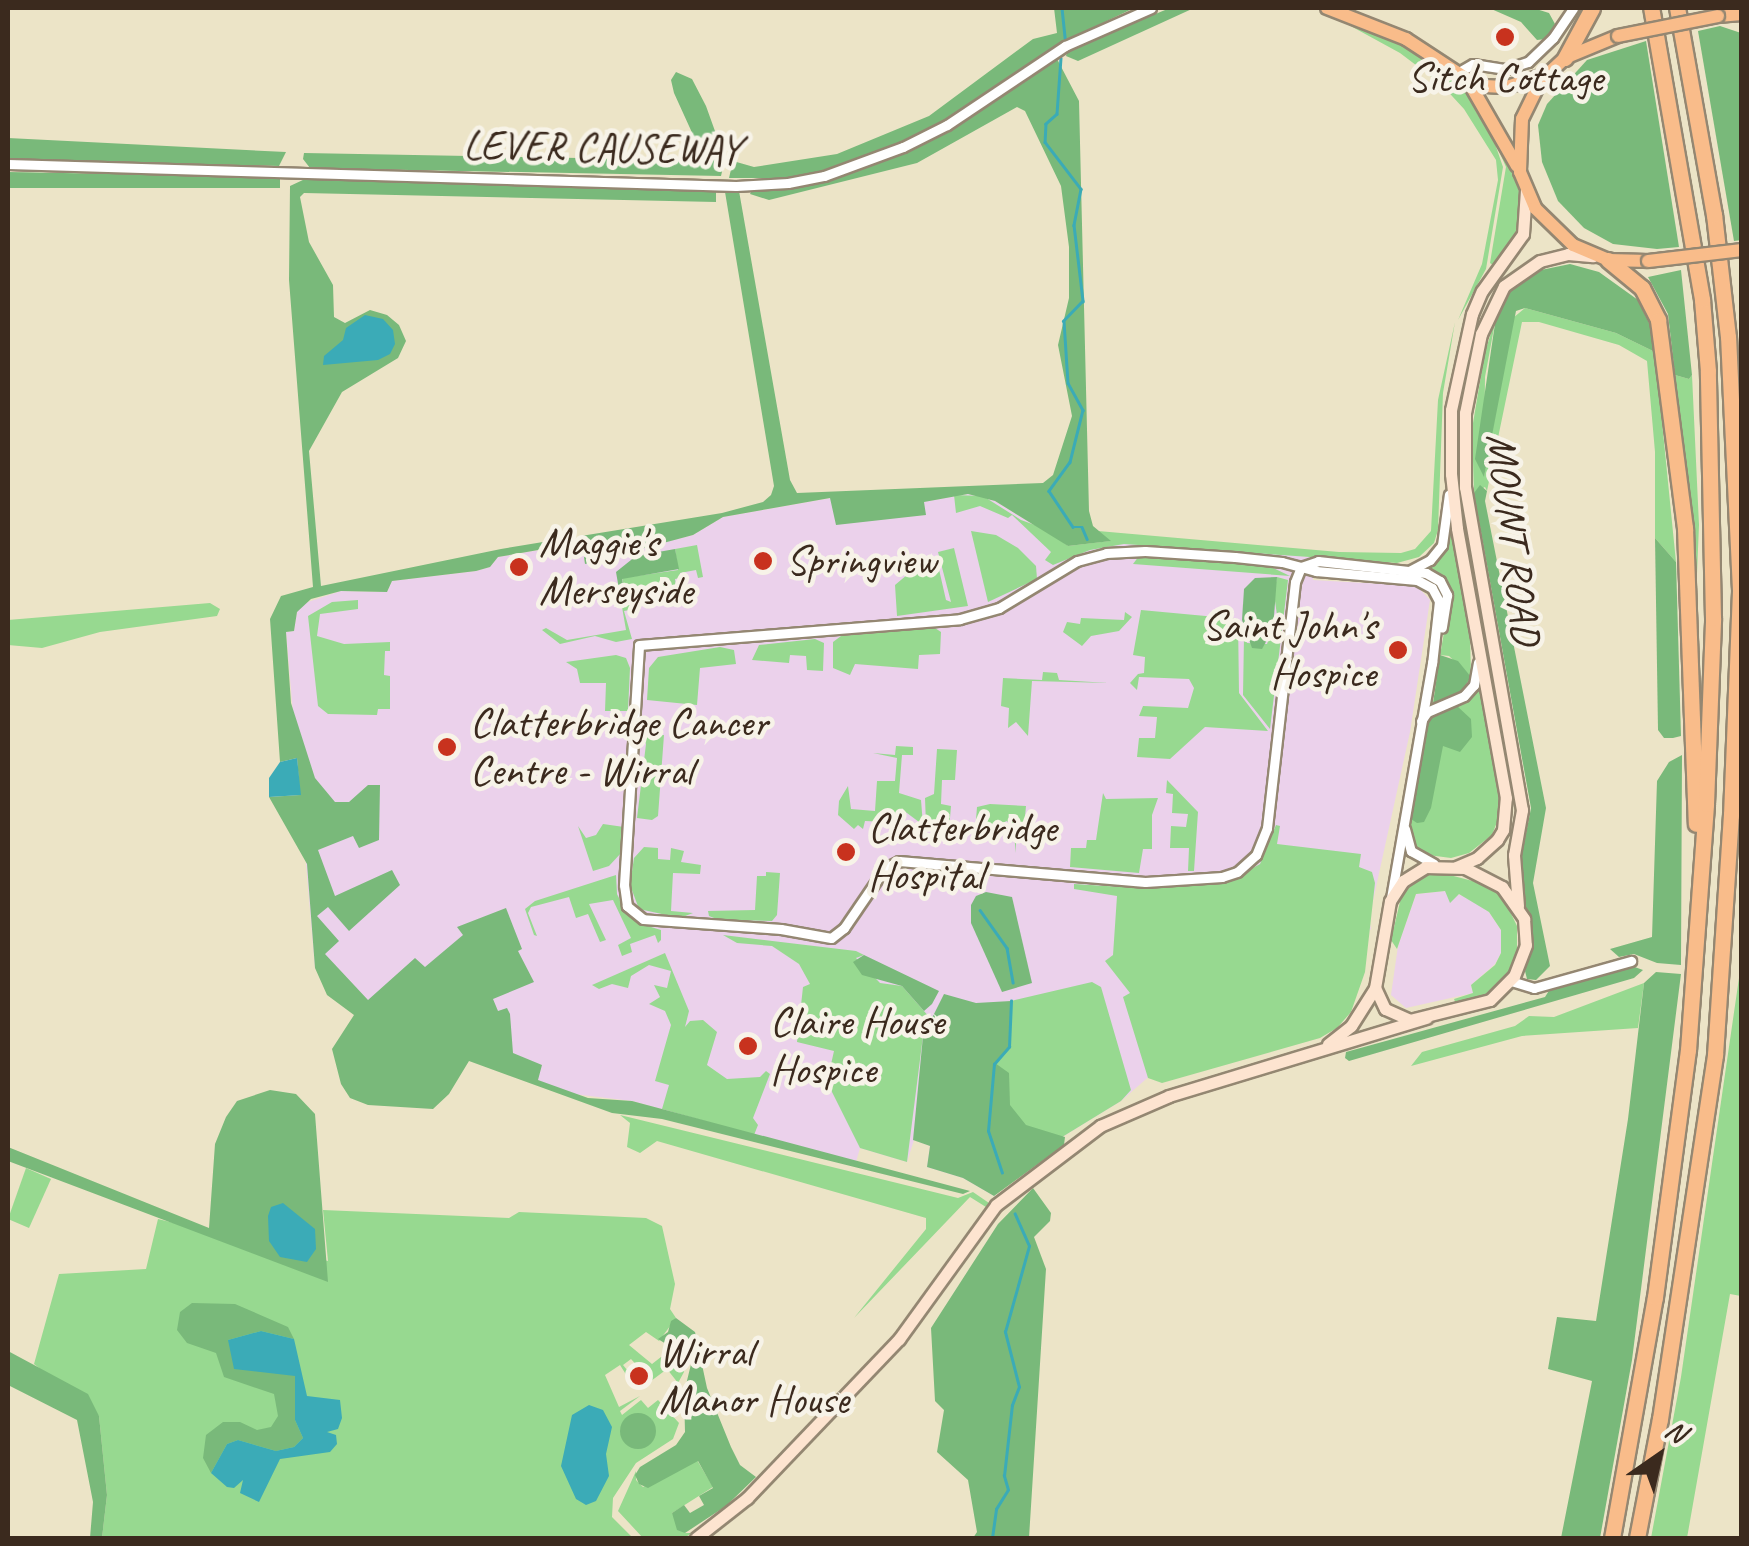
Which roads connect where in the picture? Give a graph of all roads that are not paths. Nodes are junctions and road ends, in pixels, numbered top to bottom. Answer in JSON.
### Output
{"nodes":[{"id":1,"x":1151,"y":8,"type":"edge"},
{"id":2,"x":1327,"y":8,"type":"edge"},
{"id":3,"x":1573,"y":8,"type":"edge"},
{"id":4,"x":1592,"y":8,"type":"edge"},
{"id":5,"x":1651,"y":8,"type":"edge"},
{"id":6,"x":1677,"y":8,"type":"edge"},
{"id":7,"x":1742,"y":14,"type":"edge"},
{"id":8,"x":1565,"y":58,"type":"junction"},
{"id":9,"x":1549,"y":72,"type":"junction"},
{"id":10,"x":1463,"y":76,"type":"junction"},
{"id":11,"x":8,"y":164,"type":"edge"},
{"id":12,"x":1520,"y":172,"type":"junction"},
{"id":13,"x":1526,"y":189,"type":"junction"},
{"id":14,"x":1742,"y":250,"type":"edge"},
{"id":15,"x":1602,"y":258,"type":"junction"},
{"id":16,"x":1451,"y":474,"type":"junction"},
{"id":17,"x":1301,"y":567,"type":"junction"},
{"id":18,"x":1411,"y":570,"type":"junction"},
{"id":19,"x":1480,"y":653,"type":"junction"},
{"id":20,"x":1432,"y":664,"type":"junction"},
{"id":21,"x":1419,"y":723,"type":"junction"},
{"id":22,"x":1404,"y":812,"type":"junction"},
{"id":23,"x":1742,"y":831,"type":"edge"},
{"id":24,"x":1439,"y":866,"type":"junction"},
{"id":25,"x":1456,"y":867,"type":"junction"},
{"id":26,"x":1390,"y":901,"type":"junction"},
{"id":27,"x":1518,"y":906,"type":"junction"},
{"id":28,"x":1698,"y":910,"type":"junction"},
{"id":29,"x":1631,"y":961,"type":"dead end"},
{"id":30,"x":1722,"y":963,"type":"junction"},
{"id":31,"x":1510,"y":981,"type":"junction"},
{"id":32,"x":1375,"y":988,"type":"junction"},
{"id":33,"x":1426,"y":1018,"type":"junction"},
{"id":34,"x":1320,"y":1048,"type":"junction"},
{"id":35,"x":696,"y":1538,"type":"edge"},
{"id":36,"x":1612,"y":1538,"type":"edge"},
{"id":37,"x":1637,"y":1538,"type":"edge"}],
"edges":[{"from":1,"to":11,"type":"street","name":"LEVER CAUSEWAY"},
{"from":2,"to":10,"type":"main road"},
{"from":3,"to":10,"type":"street"},
{"from":4,"to":8,"type":"highway"},
{"from":5,"to":28,"type":"highway"},
{"from":6,"to":30,"type":"highway"},
{"from":7,"to":8,"type":"main road","bridge":true},
{"from":8,"to":9,"type":"main road"},
{"from":9,"to":10,"type":"main road"},
{"from":9,"to":12,"type":"main road"},
{"from":10,"to":12,"type":"main road"},
{"from":12,"to":13,"type":"main road"},
{"from":13,"to":15,"type":"main road"},
{"from":13,"to":16,"type":"main road","name":"MOUNT ROAD"},
{"from":14,"to":15,"type":"main road","bridge":true},
{"from":15,"to":27,"type":"main road","name":"MOUNT ROAD"},
{"from":15,"to":28,"type":"highway"},
{"from":16,"to":18,"type":"street","name":"MOUNT ROAD"},
{"from":16,"to":19,"type":"main road","name":"MOUNT ROAD"},
{"from":17,"to":17,"type":"street"},
{"from":17,"to":18,"type":"street"},
{"from":17,"to":20,"type":"street","name":"MOUNT ROAD"},
{"from":18,"to":20,"type":"street","name":"MOUNT ROAD"},
{"from":19,"to":21,"type":"street"},
{"from":19,"to":25,"type":"main road","name":"MOUNT ROAD"},
{"from":20,"to":21,"type":"street","name":"MOUNT ROAD"},
{"from":21,"to":22,"type":"street","name":"MOUNT ROAD"},
{"from":22,"to":24,"type":"street","name":"MOUNT ROAD"},
{"from":22,"to":26,"type":"street","name":"MOUNT ROAD"},
{"from":23,"to":30,"type":"highway"},
{"from":24,"to":25,"type":"main road"},
{"from":24,"to":26,"type":"main road"},
{"from":25,"to":27,"type":"main road"},
{"from":26,"to":32,"type":"main road"},
{"from":27,"to":31,"type":"main road"},
{"from":28,"to":36,"type":"highway"},
{"from":29,"to":31,"type":"street"},
{"from":30,"to":37,"type":"highway"},
{"from":31,"to":33,"type":"main road"},
{"from":32,"to":33,"type":"main road"},
{"from":32,"to":34,"type":"main road"},
{"from":33,"to":34,"type":"main road"},
{"from":34,"to":35,"type":"main road"}]}
